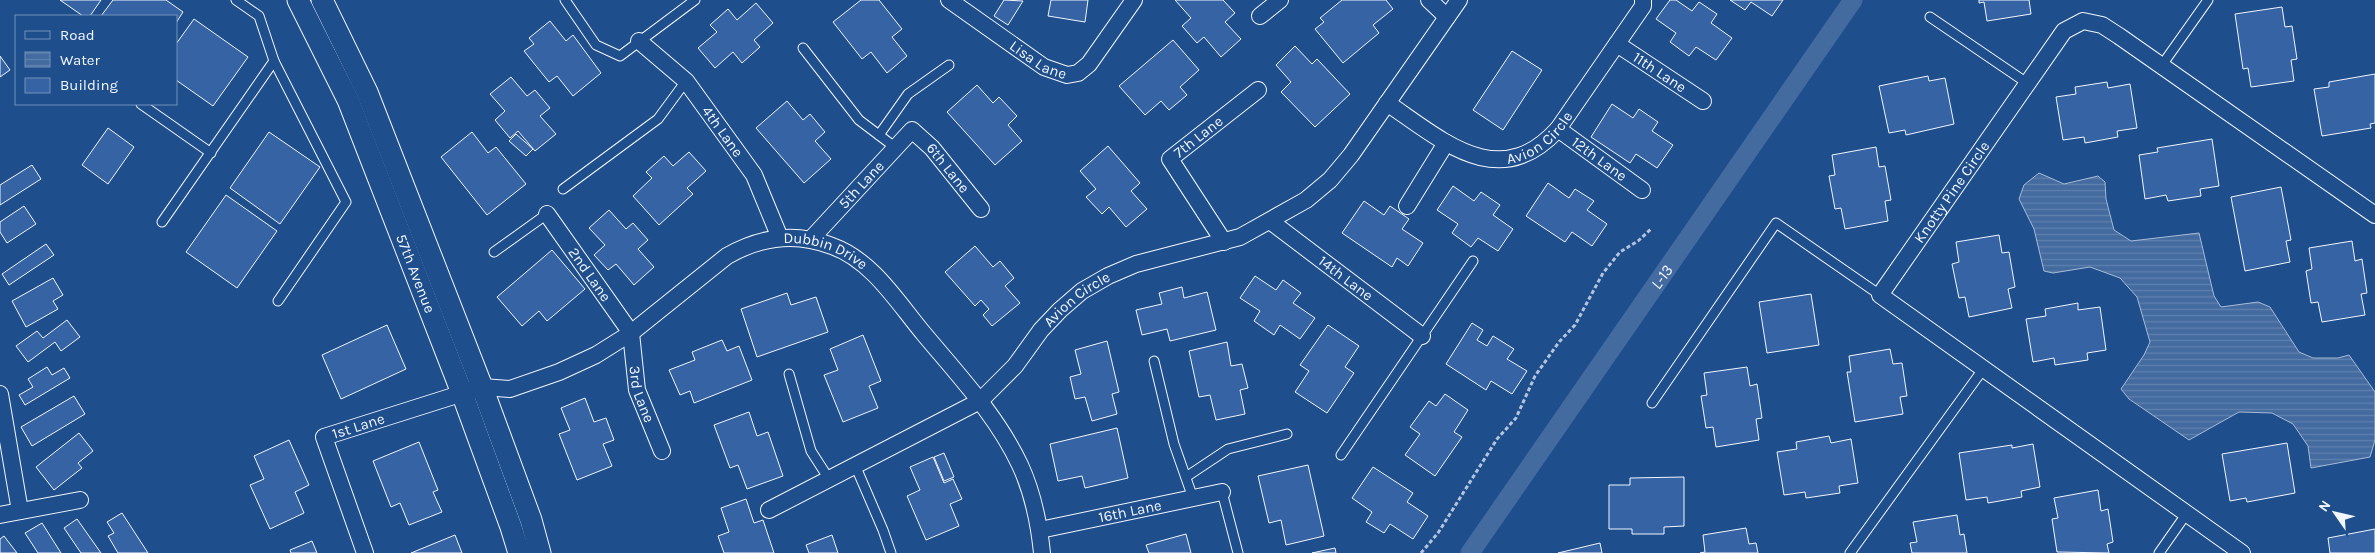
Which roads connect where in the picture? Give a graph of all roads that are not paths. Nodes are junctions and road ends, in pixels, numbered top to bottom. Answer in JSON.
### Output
{"nodes":[{"id":1,"x":236,"y":0,"type":"edge"},
{"id":2,"x":298,"y":0,"type":"edge"},
{"id":3,"x":322,"y":0,"type":"edge"},
{"id":4,"x":565,"y":0,"type":"edge"},
{"id":5,"x":695,"y":0,"type":"edge"},
{"id":6,"x":949,"y":0,"type":"edge"},
{"id":7,"x":1134,"y":0,"type":"edge"},
{"id":8,"x":1280,"y":0,"type":"edge"},
{"id":9,"x":1429,"y":0,"type":"edge"},
{"id":10,"x":1459,"y":0,"type":"edge"},
{"id":11,"x":1643,"y":0,"type":"edge"},
{"id":12,"x":2208,"y":0,"type":"edge"},
{"id":13,"x":1260,"y":16,"type":"dead end"},
{"id":14,"x":1447,"y":16,"type":"junction"},
{"id":15,"x":1930,"y":17,"type":"dead end"},
{"id":16,"x":640,"y":41,"type":"junction"},
{"id":17,"x":1617,"y":44,"type":"junction"},
{"id":18,"x":803,"y":48,"type":"dead end"},
{"id":19,"x":274,"y":61,"type":"junction"},
{"id":20,"x":949,"y":64,"type":"dead end"},
{"id":21,"x":2162,"y":65,"type":"junction"},
{"id":22,"x":686,"y":81,"type":"junction"},
{"id":23,"x":2027,"y":83,"type":"junction"},
{"id":24,"x":1258,"y":90,"type":"dead end"},
{"id":25,"x":1703,"y":101,"type":"dead end"},
{"id":26,"x":1387,"y":103,"type":"junction"},
{"id":27,"x":142,"y":105,"type":"edge"},
{"id":28,"x":1558,"y":129,"type":"junction"},
{"id":29,"x":912,"y":130,"type":"joint"},
{"id":30,"x":879,"y":135,"type":"junction"},
{"id":31,"x":1446,"y":143,"type":"junction"},
{"id":32,"x":896,"y":148,"type":"junction"},
{"id":33,"x":211,"y":153,"type":"junction"},
{"id":34,"x":563,"y":189,"type":"dead end"},
{"id":35,"x":1642,"y":190,"type":"dead end"},
{"id":36,"x":1407,"y":206,"type":"dead end"},
{"id":37,"x":981,"y":209,"type":"dead end"},
{"id":38,"x":2373,"y":210,"type":"edge"},
{"id":39,"x":547,"y":214,"type":"joint"},
{"id":40,"x":1270,"y":221,"type":"junction"},
{"id":41,"x":162,"y":222,"type":"dead end"},
{"id":42,"x":780,"y":238,"type":"junction"},
{"id":43,"x":811,"y":239,"type":"junction"},
{"id":44,"x":1224,"y":242,"type":"junction"},
{"id":45,"x":494,"y":252,"type":"dead end"},
{"id":46,"x":1472,"y":261,"type":"dead end"},
{"id":47,"x":1880,"y":295,"type":"junction"},
{"id":48,"x":278,"y":301,"type":"dead end"},
{"id":49,"x":631,"y":333,"type":"junction"},
{"id":50,"x":1422,"y":336,"type":"junction"},
{"id":51,"x":1154,"y":361,"type":"dead end"},
{"id":52,"x":1984,"y":368,"type":"junction"},
{"id":53,"x":789,"y":374,"type":"dead end"},
{"id":54,"x":472,"y":390,"type":"junction"},
{"id":55,"x":0,"y":394,"type":"edge"},
{"id":56,"x":980,"y":401,"type":"junction"},
{"id":57,"x":1652,"y":403,"type":"dead end"},
{"id":58,"x":1287,"y":434,"type":"dead end"},
{"id":59,"x":662,"y":451,"type":"dead end"},
{"id":60,"x":1342,"y":454,"type":"dead end"},
{"id":61,"x":855,"y":465,"type":"junction"},
{"id":62,"x":1186,"y":477,"type":"junction"},
{"id":63,"x":829,"y":479,"type":"junction"},
{"id":64,"x":1222,"y":492,"type":"joint"},
{"id":65,"x":1193,"y":498,"type":"junction"},
{"id":66,"x":80,"y":500,"type":"dead end"},
{"id":67,"x":769,"y":510,"type":"dead end"},
{"id":68,"x":20,"y":511,"type":"junction"},
{"id":69,"x":2187,"y":513,"type":"junction"},
{"id":70,"x":0,"y":515,"type":"edge"},
{"id":71,"x":1040,"y":530,"type":"junction"},
{"id":72,"x":365,"y":553,"type":"edge"},
{"id":73,"x":518,"y":553,"type":"edge"},
{"id":74,"x":540,"y":553,"type":"edge"},
{"id":75,"x":891,"y":553,"type":"edge"},
{"id":76,"x":1042,"y":553,"type":"edge"},
{"id":77,"x":1238,"y":553,"type":"edge"},
{"id":78,"x":1850,"y":553,"type":"edge"},
{"id":79,"x":2159,"y":553,"type":"edge"},
{"id":80,"x":2242,"y":553,"type":"edge"}],
"edges":[{"from":1,"to":19,"type":"lane"},
{"from":2,"to":54,"type":"street","name":"57th Avenue"},
{"from":3,"to":54,"type":"street","name":"57th Avenue"},
{"from":4,"to":16,"type":"lane"},
{"from":5,"to":16,"type":"lane"},
{"from":6,"to":7,"type":"street","name":"Lisa Lane"},
{"from":8,"to":13,"type":"street"},
{"from":9,"to":14,"type":"street"},
{"from":10,"to":14,"type":"street","name":"Avion Circle"},
{"from":11,"to":17,"type":"street","name":"Avion Circle"},
{"from":12,"to":21,"type":"lane"},
{"from":14,"to":26,"type":"street","name":"Avion Circle"},
{"from":15,"to":23,"type":"lane"},
{"from":16,"to":22,"type":"street","name":"4th Lane"},
{"from":17,"to":25,"type":"street","name":"11th Lane"},
{"from":17,"to":28,"type":"street","name":"Avion Circle"},
{"from":18,"to":30,"type":"lane"},
{"from":19,"to":33,"type":"lane"},
{"from":19,"to":48,"type":"lane"},
{"from":20,"to":30,"type":"lane"},
{"from":21,"to":23,"type":"street","name":"Knotty Pine Circle"},
{"from":21,"to":38,"type":"street","name":"Knotty Pine Circle"},
{"from":22,"to":34,"type":"lane"},
{"from":22,"to":42,"type":"street","name":"4th Lane"},
{"from":23,"to":47,"type":"street","name":"Knotty Pine Circle"},
{"from":24,"to":44,"type":"street","name":"7th Lane"},
{"from":26,"to":31,"type":"street","name":"Avion Circle"},
{"from":26,"to":40,"type":"street","name":"Avion Circle"},
{"from":27,"to":33,"type":"lane"},
{"from":28,"to":31,"type":"street","name":"Avion Circle"},
{"from":28,"to":35,"type":"street","name":"12th Lane"},
{"from":29,"to":32,"type":"street","name":"5th Lane"},
{"from":29,"to":37,"type":"street","name":"6th Lane"},
{"from":30,"to":32,"type":"lane"},
{"from":31,"to":36,"type":"street"},
{"from":32,"to":43,"type":"street","name":"5th Lane"},
{"from":33,"to":41,"type":"lane"},
{"from":39,"to":45,"type":"lane"},
{"from":39,"to":49,"type":"street","name":"2nd Lane"},
{"from":40,"to":44,"type":"street","name":"Avion Circle"},
{"from":40,"to":50,"type":"street","name":"14th Lane"},
{"from":42,"to":43,"type":"street","name":"Dubbin Drive"},
{"from":42,"to":49,"type":"street","name":"Dubbin Drive"},
{"from":43,"to":56,"type":"street","name":"Dubbin Drive"},
{"from":44,"to":56,"type":"street","name":"Avion Circle"},
{"from":46,"to":50,"type":"lane"},
{"from":47,"to":52,"type":"street"},
{"from":47,"to":57,"type":"lane"},
{"from":49,"to":54,"type":"street","name":"Dubbin Drive"},
{"from":49,"to":59,"type":"street","name":"3rd Lane"},
{"from":50,"to":60,"type":"lane"},
{"from":51,"to":62,"type":"lane"},
{"from":52,"to":69,"type":"street"},
{"from":52,"to":78,"type":"lane"},
{"from":53,"to":63,"type":"lane"},
{"from":54,"to":72,"type":"street","name":"1st Lane"},
{"from":54,"to":73,"type":"street","name":"57th Avenue"},
{"from":54,"to":74,"type":"street","name":"57th Avenue"},
{"from":55,"to":68,"type":"street"},
{"from":56,"to":61,"type":"street","name":"Avion Circle"},
{"from":56,"to":71,"type":"street","name":"Dubbin Drive"},
{"from":58,"to":62,"type":"lane"},
{"from":61,"to":63,"type":"street","name":"Avion Circle"},
{"from":61,"to":75,"type":"lane"},
{"from":62,"to":65,"type":"lane"},
{"from":63,"to":67,"type":"street","name":"Avion Circle"},
{"from":64,"to":65,"type":"street","name":"16th Lane"},
{"from":64,"to":77,"type":"lane"},
{"from":65,"to":71,"type":"street","name":"16th Lane"},
{"from":66,"to":68,"type":"street"},
{"from":68,"to":70,"type":"street"},
{"from":69,"to":79,"type":"lane"},
{"from":69,"to":80,"type":"street"},
{"from":71,"to":76,"type":"street","name":"Dubbin Drive"}]}
